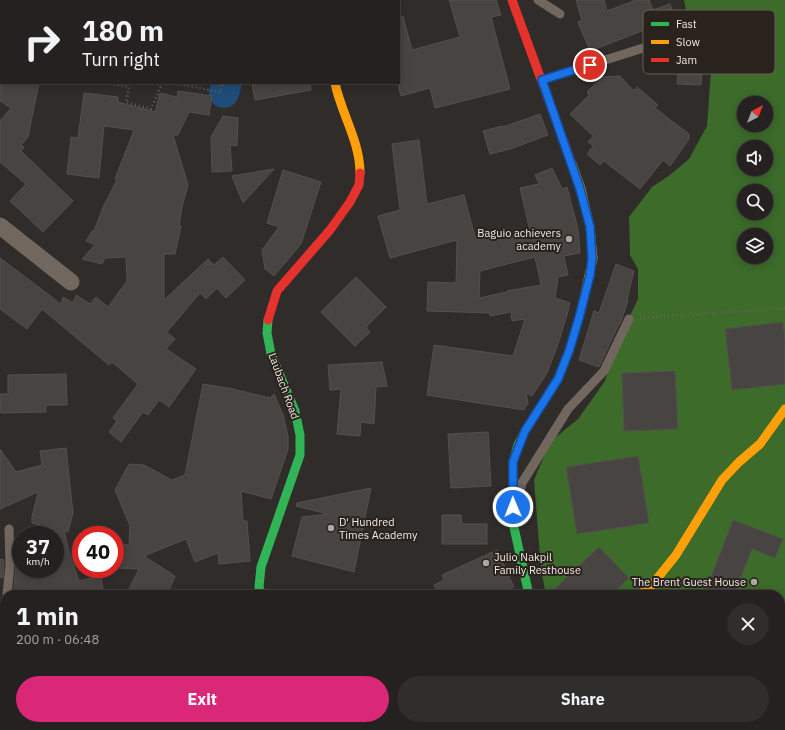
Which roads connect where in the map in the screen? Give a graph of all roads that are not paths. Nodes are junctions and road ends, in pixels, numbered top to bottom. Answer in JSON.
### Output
{"nodes":[{"id":1,"x":512,"y":0,"type":"edge"},
{"id":2,"x":538,"y":0,"type":"edge"},
{"id":3,"x":560,"y":14,"type":"dead end"},
{"id":4,"x":643,"y":48,"type":"edge"},
{"id":5,"x":542,"y":80,"type":"junction"},
{"id":6,"x":335,"y":84,"type":"edge"},
{"id":7,"x":0,"y":226,"type":"edge"},
{"id":8,"x":71,"y":282,"type":"dead end"},
{"id":9,"x":629,"y":319,"type":"road end"},
{"id":10,"x":785,"y":409,"type":"edge"},
{"id":11,"x":513,"y":523,"type":"junction"},
{"id":12,"x":9,"y":529,"type":"dead end"},
{"id":13,"x":7,"y":590,"type":"edge"},
{"id":14,"x":260,"y":590,"type":"edge"},
{"id":15,"x":528,"y":590,"type":"edge"},
{"id":16,"x":646,"y":590,"type":"edge"}],
"edges":[{"from":1,"to":5,"type":"street"},
{"from":2,"to":3,"type":"lane"},
{"from":4,"to":5,"type":"lane"},
{"from":5,"to":11,"type":"street"},
{"from":6,"to":14,"type":"street","name":"Laubach Road"},
{"from":7,"to":8,"type":"street"},
{"from":9,"to":11,"type":"lane"},
{"from":10,"to":16,"type":"street"},
{"from":11,"to":15,"type":"street"},
{"from":12,"to":13,"type":"lane"}]}
